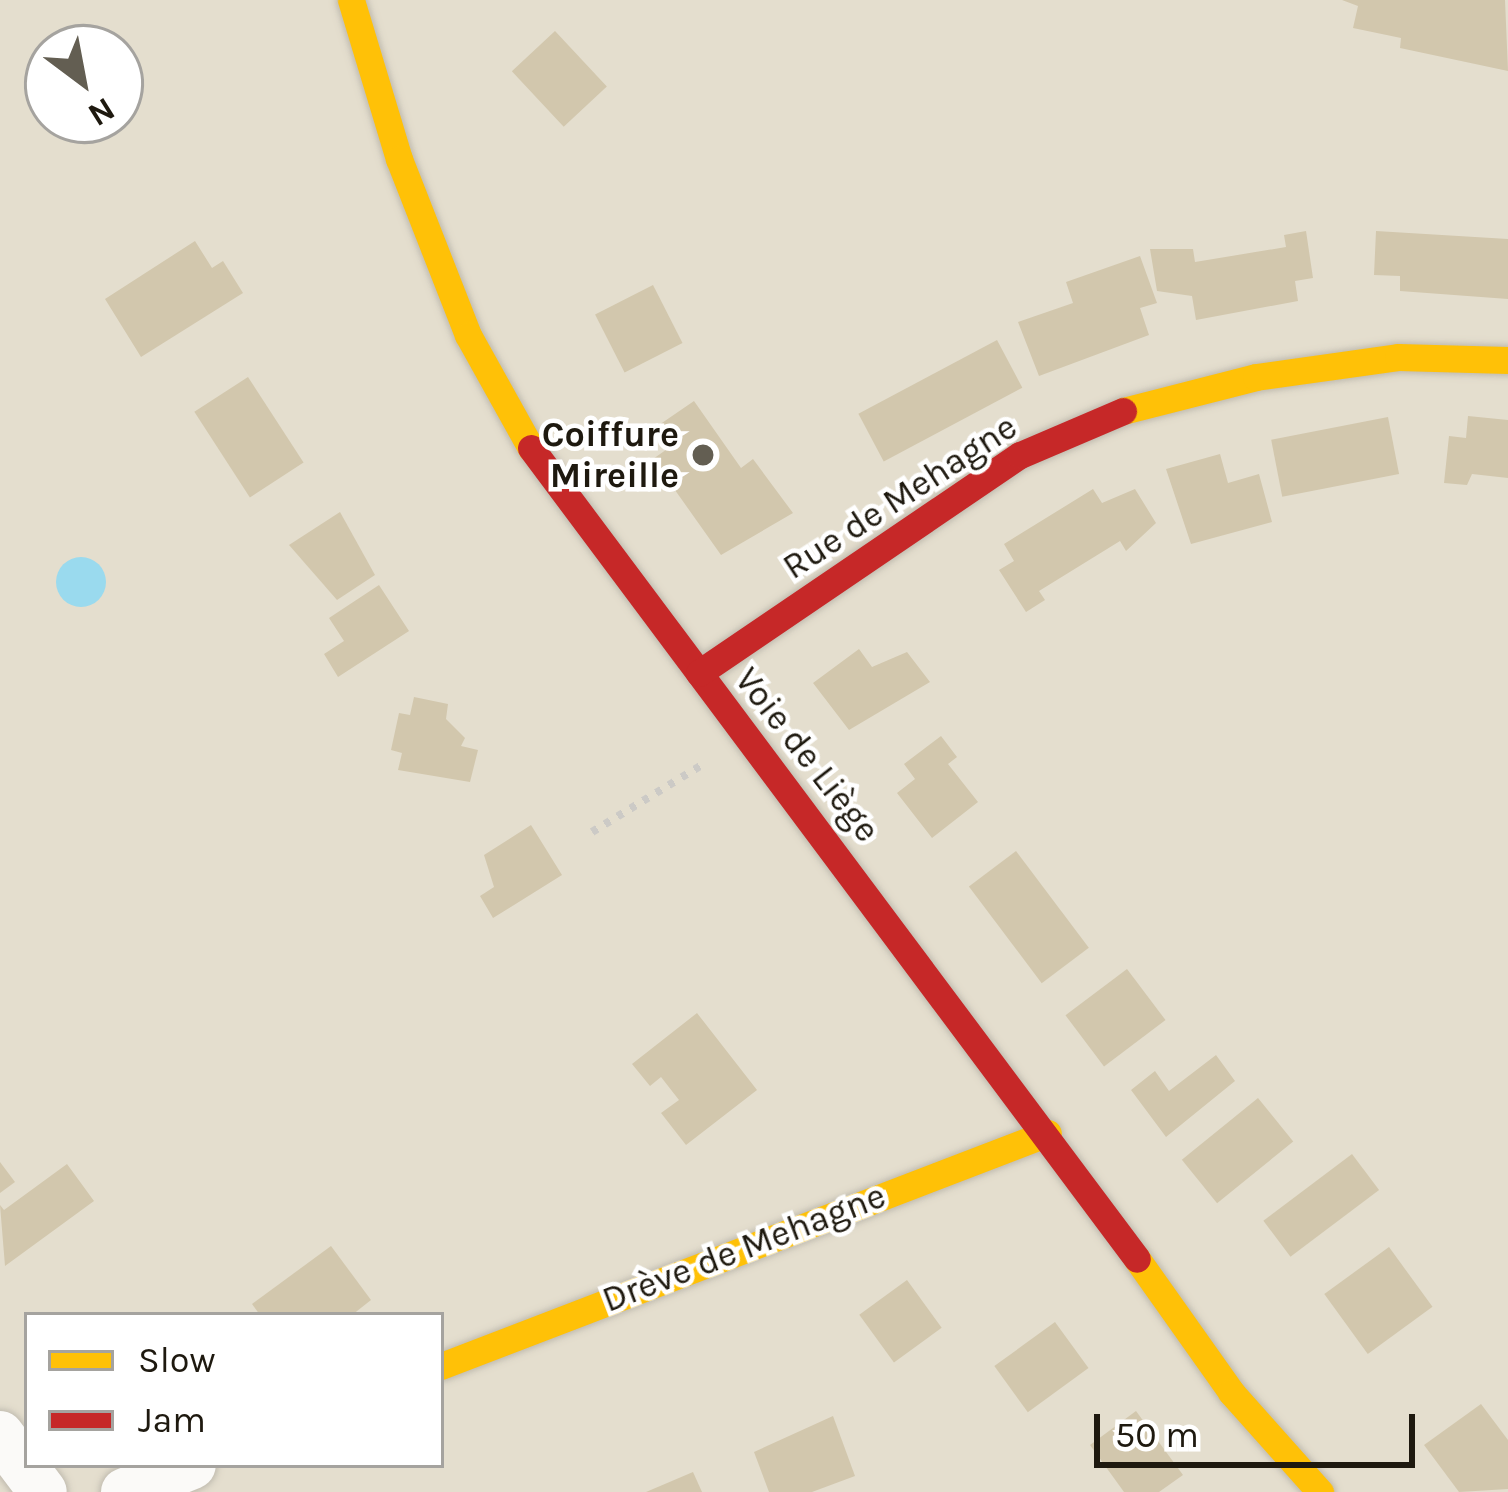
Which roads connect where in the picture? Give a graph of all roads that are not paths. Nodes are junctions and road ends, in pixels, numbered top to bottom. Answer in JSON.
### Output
{"nodes":[{"id":1,"x":350,"y":0,"type":"edge"},
{"id":2,"x":1508,"y":360,"type":"edge"},
{"id":3,"x":699,"y":673,"type":"junction"},
{"id":4,"x":1048,"y":1133,"type":"junction"},
{"id":5,"x":444,"y":1365,"type":"edge"},
{"id":6,"x":0,"y":1435,"type":"edge"},
{"id":7,"x":24,"y":1466,"type":"edge"},
{"id":8,"x":25,"y":1468,"type":"edge"},
{"id":9,"x":185,"y":1468,"type":"edge"},
{"id":10,"x":44,"y":1492,"type":"edge"},
{"id":11,"x":125,"y":1492,"type":"edge"},
{"id":12,"x":1319,"y":1492,"type":"edge"}],
"edges":[{"from":1,"to":3,"type":"street","name":"Voie de Liège"},
{"from":2,"to":3,"type":"street","name":"Rue de Mehagne"},
{"from":3,"to":4,"type":"street","name":"Voie de Liège"},
{"from":4,"to":5,"type":"street","name":"Drève de Mehagne"},
{"from":4,"to":12,"type":"street","name":"Voie de Liège"},
{"from":6,"to":7,"type":"street"},
{"from":8,"to":10,"type":"street"},
{"from":9,"to":11,"type":"street"}]}
